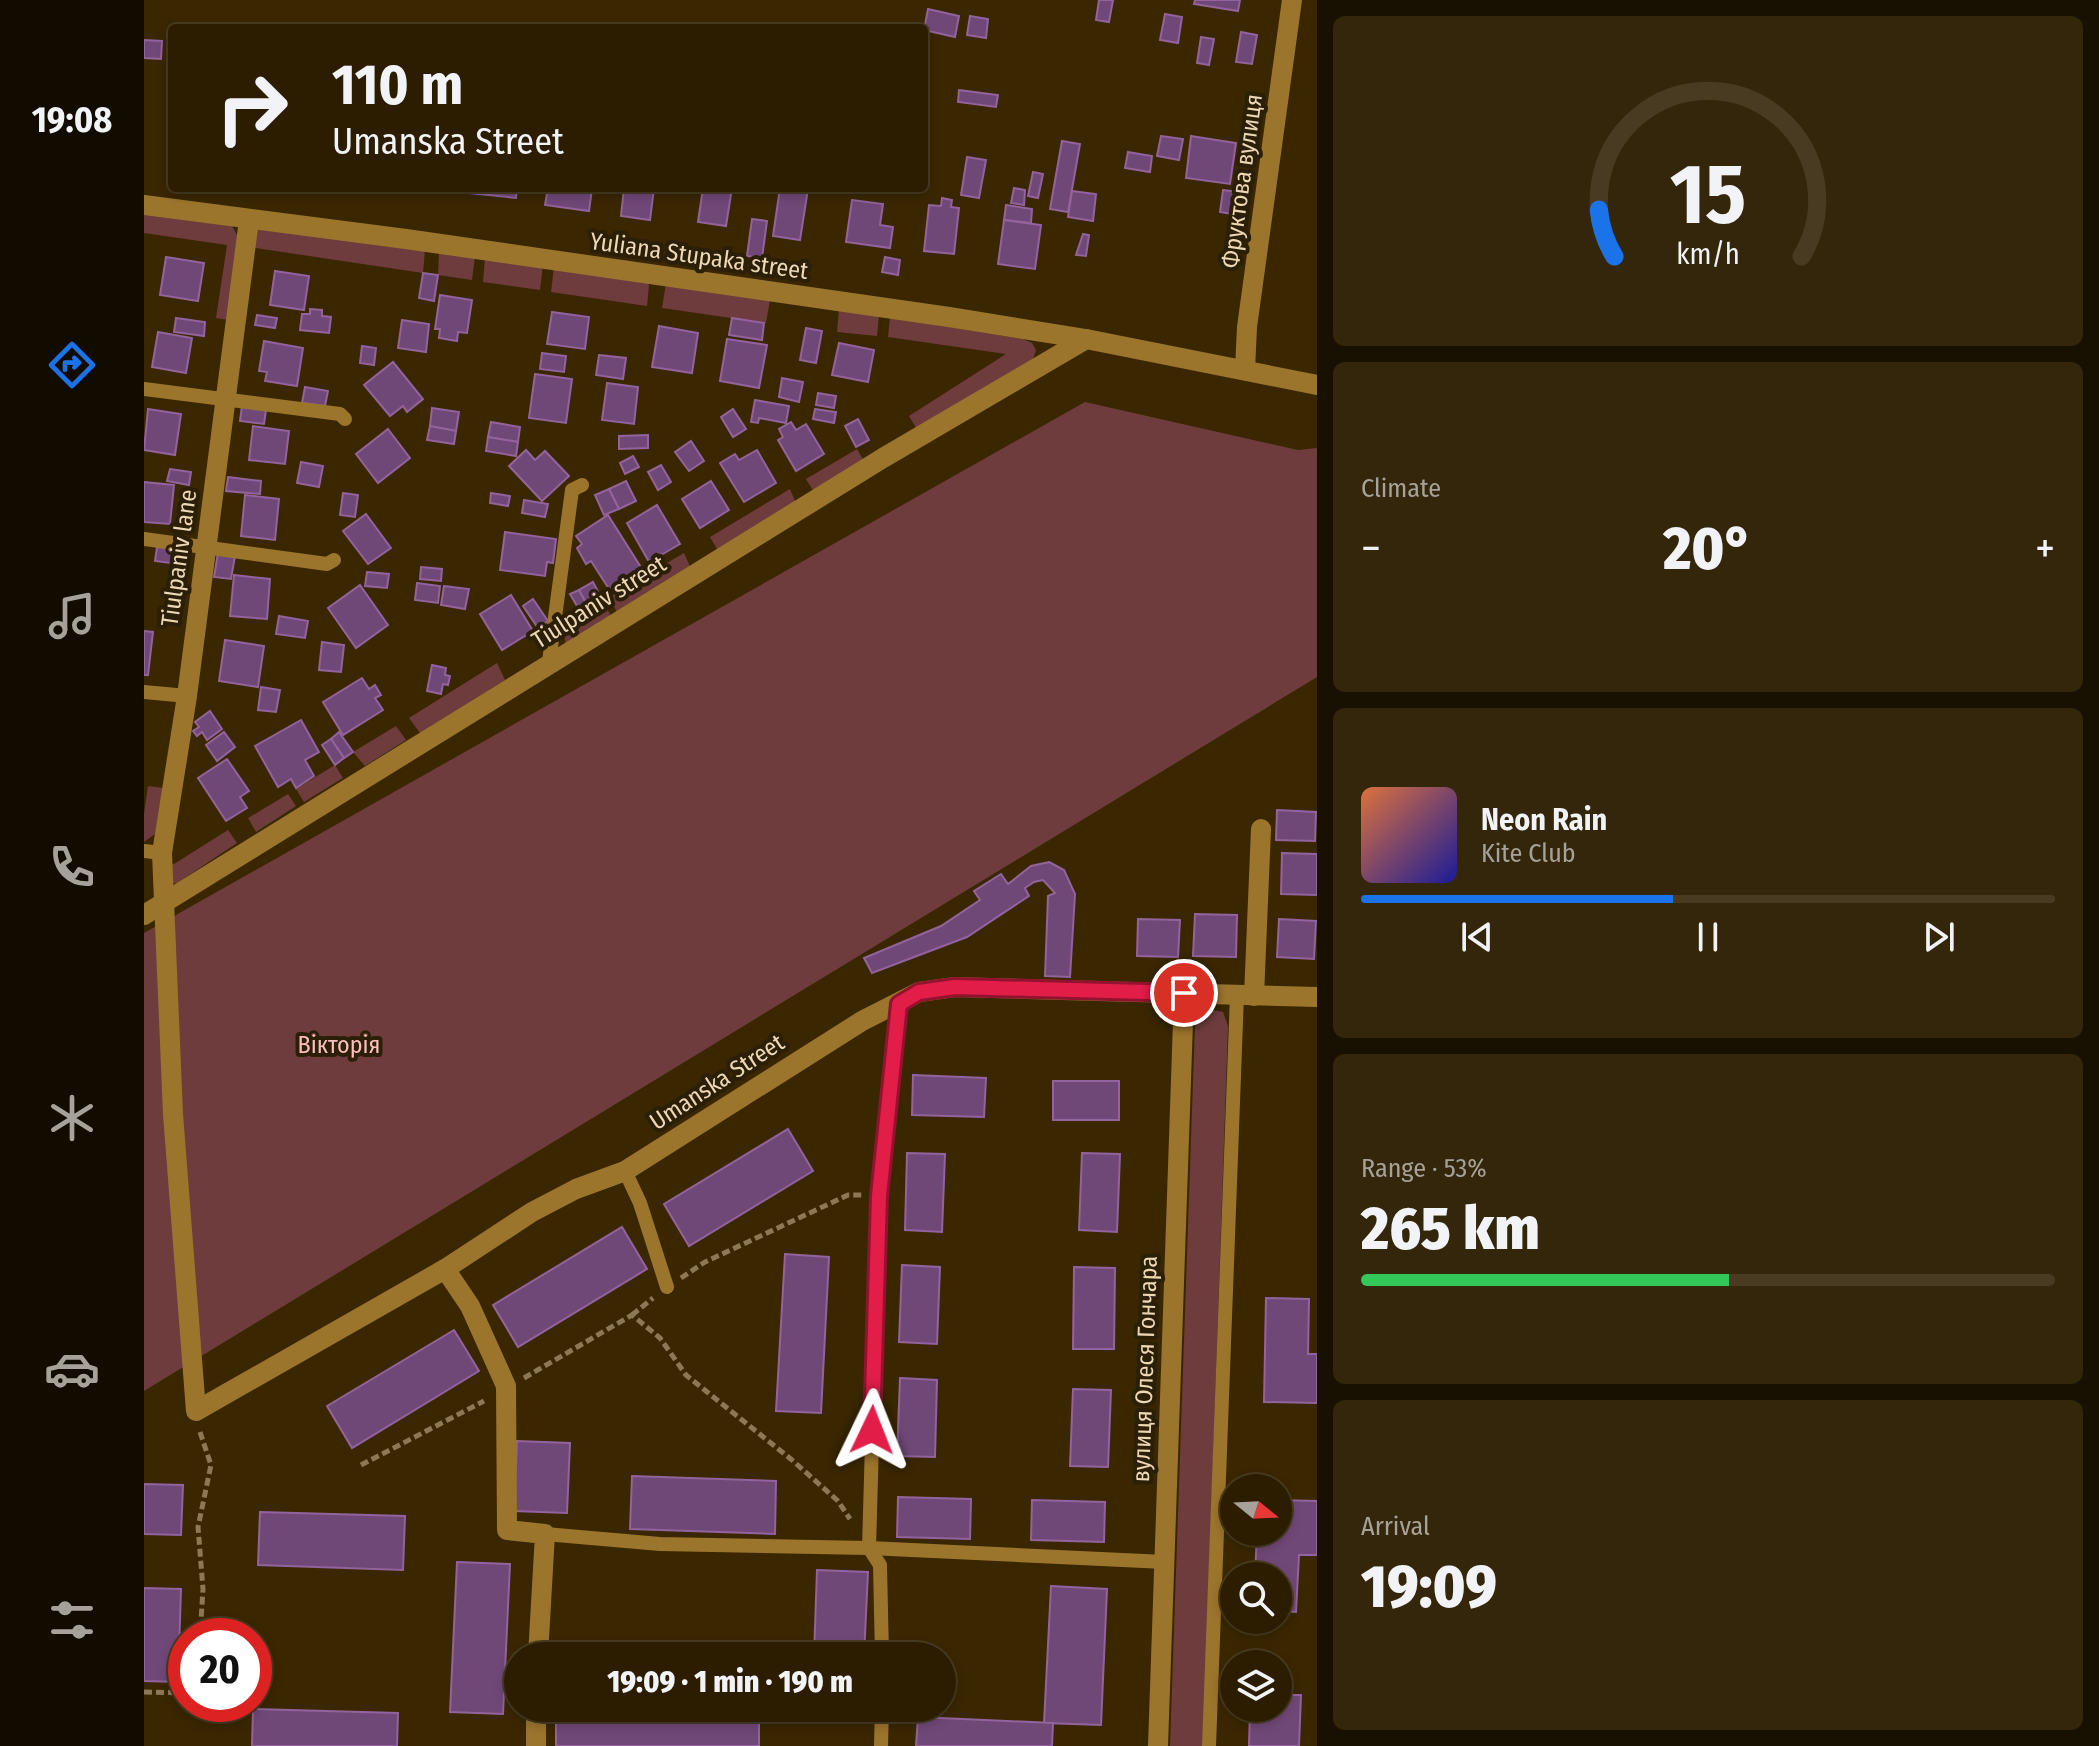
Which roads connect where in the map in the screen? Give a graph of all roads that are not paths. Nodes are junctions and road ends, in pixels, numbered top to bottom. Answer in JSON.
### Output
{"nodes":[{"id":1,"x":1292,"y":0,"type":"edge"},
{"id":2,"x":144,"y":205,"type":"edge"},
{"id":3,"x":249,"y":220,"type":"junction"},
{"id":4,"x":1086,"y":339,"type":"junction"},
{"id":5,"x":1245,"y":370,"type":"junction"},
{"id":6,"x":1317,"y":385,"type":"edge"},
{"id":7,"x":144,"y":389,"type":"edge"},
{"id":8,"x":228,"y":399,"type":"junction"},
{"id":9,"x":345,"y":419,"type":"dead end"},
{"id":10,"x":582,"y":485,"type":"dead end"},
{"id":11,"x":144,"y":539,"type":"edge"},
{"id":12,"x":205,"y":547,"type":"junction"},
{"id":13,"x":334,"y":560,"type":"dead end"},
{"id":14,"x":549,"y":662,"type":"junction"},
{"id":15,"x":144,"y":692,"type":"edge"},
{"id":16,"x":187,"y":696,"type":"junction"},
{"id":17,"x":1261,"y":829,"type":"dead end"},
{"id":18,"x":153,"y":852,"type":"edge"},
{"id":19,"x":165,"y":902,"type":"junction"},
{"id":20,"x":144,"y":915,"type":"edge"},
{"id":21,"x":1184,"y":993,"type":"junction"},
{"id":22,"x":1245,"y":996,"type":"junction"},
{"id":23,"x":1317,"y":997,"type":"edge"},
{"id":24,"x":899,"y":1004,"type":"junction"},
{"id":25,"x":625,"y":1171,"type":"junction"},
{"id":26,"x":445,"y":1269,"type":"junction"},
{"id":27,"x":667,"y":1287,"type":"road end"},
{"id":28,"x":196,"y":1411,"type":"joint"},
{"id":29,"x":545,"y":1534,"type":"junction"},
{"id":30,"x":869,"y":1548,"type":"junction"},
{"id":31,"x":1165,"y":1562,"type":"junction"},
{"id":32,"x":539,"y":1642,"type":"edge"},
{"id":33,"x":882,"y":1642,"type":"edge"},
{"id":34,"x":536,"y":1722,"type":"edge"},
{"id":35,"x":882,"y":1722,"type":"edge"},
{"id":36,"x":536,"y":1746,"type":"edge"},
{"id":37,"x":881,"y":1746,"type":"edge"},
{"id":38,"x":1158,"y":1746,"type":"edge"},
{"id":39,"x":1209,"y":1746,"type":"edge"}],
"edges":[{"from":1,"to":5,"type":"street","name":"Фруктова вулиця"},
{"from":2,"to":3,"type":"street","name":"Yuliana Stupaka street"},
{"from":3,"to":4,"type":"street","name":"Yuliana Stupaka street"},
{"from":3,"to":8,"type":"street","name":"Tiulpaniv lane"},
{"from":4,"to":5,"type":"street","name":"Yuliana Stupaka street"},
{"from":4,"to":14,"type":"street","name":"Tiulpaniv street"},
{"from":5,"to":6,"type":"street","name":"Yuliana Stupaka street"},
{"from":7,"to":8,"type":"lane"},
{"from":8,"to":9,"type":"lane"},
{"from":8,"to":12,"type":"street","name":"Tiulpaniv lane"},
{"from":10,"to":14,"type":"lane"},
{"from":11,"to":12,"type":"lane"},
{"from":12,"to":13,"type":"lane"},
{"from":12,"to":16,"type":"street","name":"Tiulpaniv lane"},
{"from":14,"to":19,"type":"street","name":"Tiulpaniv street"},
{"from":15,"to":16,"type":"lane"},
{"from":16,"to":18,"type":"street","name":"Tiulpaniv lane"},
{"from":17,"to":22,"type":"street"},
{"from":18,"to":19,"type":"street","name":"Tiulpaniv lane"},
{"from":19,"to":20,"type":"street","name":"Tiulpaniv street"},
{"from":19,"to":28,"type":"street","name":"Tiulpaniv lane"},
{"from":21,"to":22,"type":"street","name":"Umanska Street"},
{"from":21,"to":24,"type":"street","name":"Umanska Street"},
{"from":21,"to":31,"type":"street","name":"вулиця Олеся Гончара"},
{"from":22,"to":23,"type":"street","name":"Umanska Street"},
{"from":22,"to":39,"type":"lane"},
{"from":24,"to":25,"type":"street","name":"Umanska Street"},
{"from":24,"to":30,"type":"lane"},
{"from":25,"to":26,"type":"street","name":"Umanska Street"},
{"from":25,"to":27,"type":"lane"},
{"from":26,"to":28,"type":"street","name":"Umanska Street"},
{"from":26,"to":29,"type":"street"},
{"from":29,"to":30,"type":"lane"},
{"from":29,"to":32,"type":"street"},
{"from":30,"to":31,"type":"lane"},
{"from":30,"to":33,"type":"lane"},
{"from":31,"to":38,"type":"street","name":"вулиця Олеся Гончара"},
{"from":34,"to":36,"type":"street"},
{"from":35,"to":37,"type":"lane"}]}
